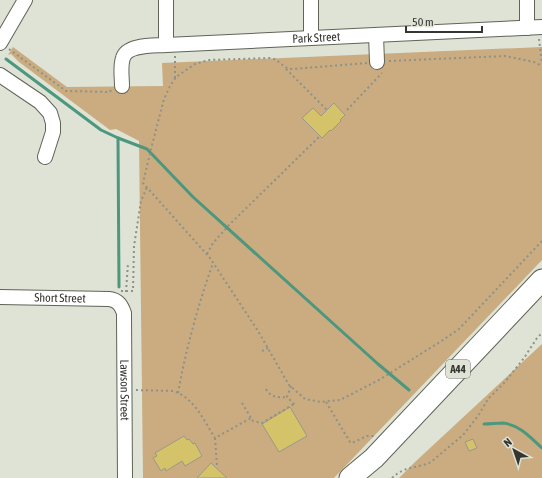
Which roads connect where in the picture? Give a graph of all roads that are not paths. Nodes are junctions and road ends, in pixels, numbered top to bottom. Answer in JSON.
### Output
{"nodes":[{"id":1,"x":25,"y":0,"type":"edge"},
{"id":2,"x":166,"y":0,"type":"edge"},
{"id":3,"x":311,"y":0,"type":"edge"},
{"id":4,"x":527,"y":0,"type":"edge"},
{"id":5,"x":536,"y":29,"type":"edge"},
{"id":6,"x":376,"y":34,"type":"junction"},
{"id":7,"x":311,"y":38,"type":"junction"},
{"id":8,"x":3,"y":41,"type":"edge"},
{"id":9,"x":171,"y":48,"type":"junction"},
{"id":10,"x":383,"y":67,"type":"road end"},
{"id":11,"x":0,"y":75,"type":"edge"},
{"id":12,"x":116,"y":85,"type":"road end"},
{"id":13,"x":45,"y":156,"type":"dead end"},
{"id":14,"x":542,"y":280,"type":"edge"},
{"id":15,"x":0,"y":297,"type":"edge"},
{"id":16,"x":119,"y":303,"type":"joint"},
{"id":17,"x":374,"y":458,"type":"junction"},
{"id":18,"x":126,"y":478,"type":"edge"},
{"id":19,"x":350,"y":478,"type":"edge"},
{"id":20,"x":360,"y":478,"type":"edge"}],
"edges":[{"from":1,"to":8,"type":"street"},
{"from":2,"to":9,"type":"street"},
{"from":3,"to":7,"type":"street"},
{"from":4,"to":5,"type":"street"},
{"from":5,"to":6,"type":"street","name":"Park Street"},
{"from":6,"to":7,"type":"street","name":"Park Street"},
{"from":6,"to":10,"type":"street"},
{"from":7,"to":9,"type":"street","name":"Park Street"},
{"from":9,"to":12,"type":"street","name":"Park Street"},
{"from":11,"to":13,"type":"street"},
{"from":14,"to":17,"type":"highway","number":"A44"},
{"from":15,"to":16,"type":"street","name":"Short Street"},
{"from":16,"to":18,"type":"street","name":"Lawson Street"},
{"from":17,"to":19,"type":"highway","number":"A44"},
{"from":17,"to":20,"type":"highway","number":"A44"}]}
